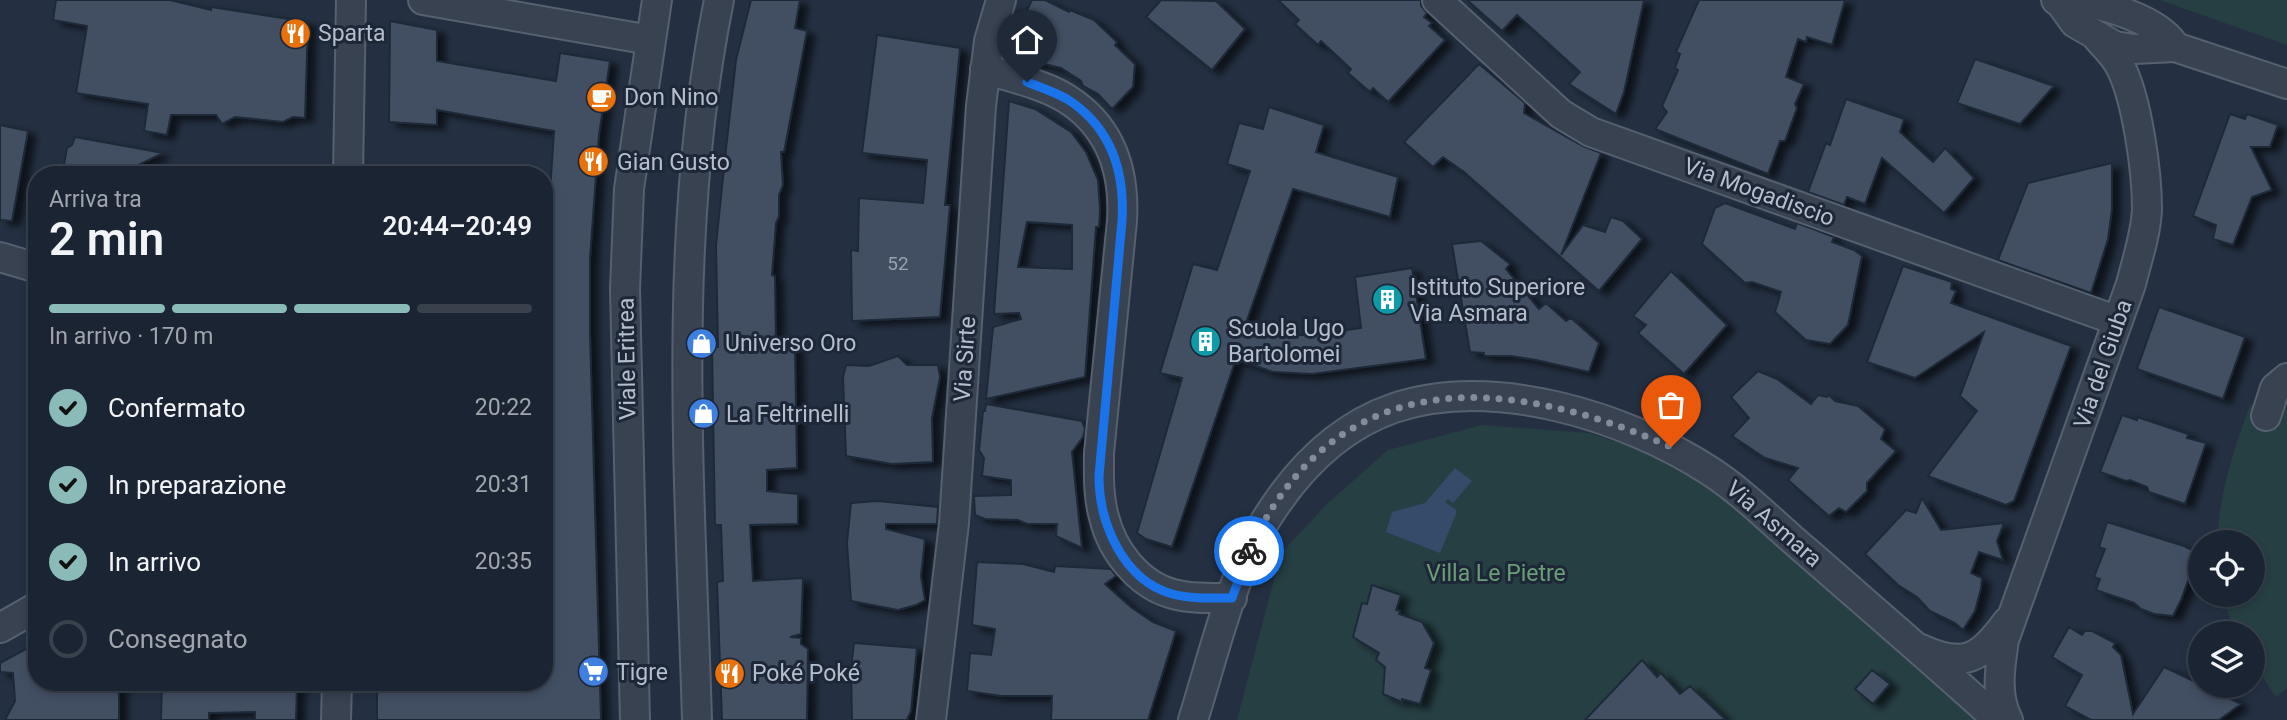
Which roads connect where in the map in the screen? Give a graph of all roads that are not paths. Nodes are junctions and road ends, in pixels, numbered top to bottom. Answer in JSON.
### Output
{"nodes":[{"id":1,"x":351,"y":0,"type":"edge"},
{"id":2,"x":657,"y":0,"type":"edge"},
{"id":3,"x":719,"y":0,"type":"edge"},
{"id":4,"x":1001,"y":0,"type":"edge"},
{"id":5,"x":1437,"y":0,"type":"edge"},
{"id":6,"x":2058,"y":0,"type":"edge"},
{"id":7,"x":435,"y":1,"type":"edge"},
{"id":8,"x":2095,"y":36,"type":"junction"},
{"id":9,"x":650,"y":40,"type":"junction"},
{"id":10,"x":2175,"y":47,"type":"junction"},
{"id":11,"x":985,"y":69,"type":"junction"},
{"id":12,"x":2287,"y":84,"type":"edge"},
{"id":13,"x":2133,"y":105,"type":"junction"},
{"id":14,"x":348,"y":166,"type":"edge"},
{"id":15,"x":0,"y":257,"type":"edge"},
{"id":16,"x":28,"y":265,"type":"edge"},
{"id":17,"x":2118,"y":321,"type":"junction"},
{"id":18,"x":2287,"y":378,"type":"edge"},
{"id":19,"x":2266,"y":416,"type":"dead end"},
{"id":20,"x":1232,"y":598,"type":"junction"},
{"id":21,"x":28,"y":612,"type":"edge"},
{"id":22,"x":2012,"y":615,"type":"junction"},
{"id":23,"x":0,"y":628,"type":"edge"},
{"id":24,"x":1916,"y":646,"type":"junction"},
{"id":25,"x":337,"y":691,"type":"edge"},
{"id":26,"x":336,"y":720,"type":"edge"},
{"id":27,"x":635,"y":720,"type":"edge"},
{"id":28,"x":697,"y":720,"type":"edge"},
{"id":29,"x":931,"y":720,"type":"edge"},
{"id":30,"x":1193,"y":720,"type":"edge"},
{"id":31,"x":1998,"y":720,"type":"edge"},
{"id":32,"x":2008,"y":720,"type":"edge"}],
"edges":[{"from":1,"to":14,"type":"street"},
{"from":2,"to":9,"type":"street","name":"Viale Eritrea"},
{"from":3,"to":28,"type":"street"},
{"from":4,"to":11,"type":"street","name":"Via Sirte"},
{"from":5,"to":17,"type":"street","name":"Via Mogadiscio"},
{"from":6,"to":8,"type":"street"},
{"from":6,"to":10,"type":"street"},
{"from":7,"to":9,"type":"street"},
{"from":8,"to":10,"type":"street"},
{"from":8,"to":13,"type":"street","name":"Via del Giuba"},
{"from":9,"to":27,"type":"street","name":"Viale Eritrea"},
{"from":10,"to":12,"type":"street"},
{"from":10,"to":13,"type":"street","name":"Via del Giuba"},
{"from":11,"to":20,"type":"street"},
{"from":11,"to":29,"type":"street","name":"Via Sirte"},
{"from":13,"to":17,"type":"street","name":"Via del Giuba"},
{"from":15,"to":16,"type":"street"},
{"from":17,"to":22,"type":"street","name":"Via del Giuba"},
{"from":18,"to":19,"type":"street"},
{"from":20,"to":24,"type":"street","name":"Via Asmara"},
{"from":20,"to":30,"type":"street","name":"Via Asmara"},
{"from":21,"to":23,"type":"street"},
{"from":22,"to":24,"type":"street","name":"Via del Giuba"},
{"from":22,"to":32,"type":"street","name":"Via del Giuba"},
{"from":24,"to":31,"type":"street","name":"Via Asmara"},
{"from":25,"to":26,"type":"street"}]}
